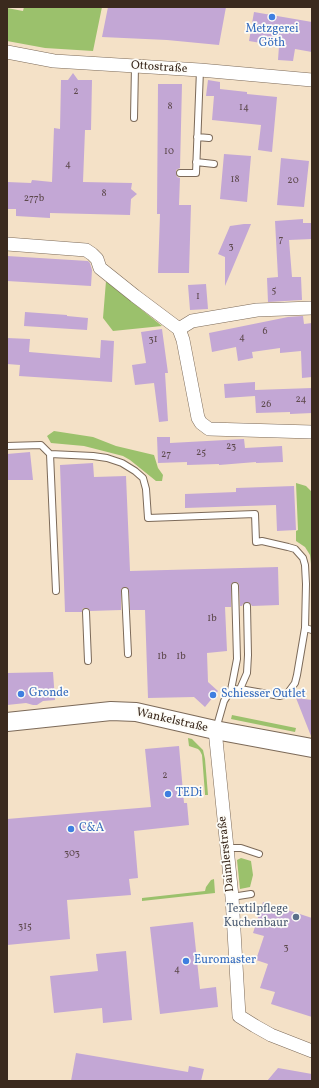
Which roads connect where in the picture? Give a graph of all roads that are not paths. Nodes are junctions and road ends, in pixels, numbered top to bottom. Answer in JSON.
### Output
{"nodes":[{"id":1,"x":7,"y":52,"type":"edge"},
{"id":2,"x":135,"y":66,"type":"junction"},
{"id":3,"x":200,"y":70,"type":"junction"},
{"id":4,"x":312,"y":80,"type":"edge"},
{"id":5,"x":134,"y":118,"type":"dead end"},
{"id":6,"x":197,"y":137,"type":"junction"},
{"id":7,"x":209,"y":138,"type":"dead end"},
{"id":8,"x":196,"y":162,"type":"junction"},
{"id":9,"x":214,"y":164,"type":"dead end"},
{"id":10,"x":180,"y":173,"type":"dead end"},
{"id":11,"x":7,"y":244,"type":"edge"},
{"id":12,"x":312,"y":308,"type":"edge"},
{"id":13,"x":179,"y":329,"type":"junction"},
{"id":14,"x":312,"y":432,"type":"edge"},
{"id":15,"x":7,"y":446,"type":"edge"},
{"id":16,"x":50,"y":454,"type":"junction"},
{"id":17,"x":309,"y":583,"type":"edge"},
{"id":18,"x":235,"y":586,"type":"dead end"},
{"id":19,"x":56,"y":591,"type":"dead end"},
{"id":20,"x":125,"y":591,"type":"dead end"},
{"id":21,"x":247,"y":606,"type":"dead end"},
{"id":22,"x":86,"y":612,"type":"dead end"},
{"id":23,"x":309,"y":629,"type":"edge"},
{"id":24,"x":128,"y":654,"type":"dead end"},
{"id":25,"x":88,"y":661,"type":"dead end"},
{"id":26,"x":240,"y":689,"type":"junction"},
{"id":27,"x":231,"y":690,"type":"junction"},
{"id":28,"x":7,"y":722,"type":"edge"},
{"id":29,"x":215,"y":730,"type":"junction"},
{"id":30,"x":312,"y":748,"type":"edge"},
{"id":31,"x":227,"y":848,"type":"junction"},
{"id":32,"x":259,"y":854,"type":"dead end"},
{"id":33,"x":251,"y":894,"type":"dead end"},
{"id":34,"x":232,"y":897,"type":"junction"},
{"id":35,"x":311,"y":1048,"type":"edge"}],
"edges":[{"from":1,"to":2,"type":"street","name":"Ottostraße"},
{"from":2,"to":3,"type":"street","name":"Ottostraße"},
{"from":2,"to":5,"type":"lane"},
{"from":3,"to":4,"type":"street","name":"Ottostraße"},
{"from":3,"to":6,"type":"lane"},
{"from":6,"to":7,"type":"lane"},
{"from":6,"to":8,"type":"lane"},
{"from":8,"to":9,"type":"lane"},
{"from":8,"to":10,"type":"lane"},
{"from":11,"to":13,"type":"street"},
{"from":12,"to":13,"type":"street"},
{"from":13,"to":14,"type":"street"},
{"from":15,"to":16,"type":"lane"},
{"from":16,"to":17,"type":"lane"},
{"from":16,"to":19,"type":"lane"},
{"from":17,"to":23,"type":"lane"},
{"from":18,"to":27,"type":"lane"},
{"from":20,"to":24,"type":"lane"},
{"from":21,"to":26,"type":"lane"},
{"from":22,"to":25,"type":"lane"},
{"from":23,"to":26,"type":"lane"},
{"from":26,"to":27,"type":"lane"},
{"from":27,"to":29,"type":"lane"},
{"from":28,"to":29,"type":"street","name":"Wankelstraße"},
{"from":29,"to":30,"type":"street","name":"Wankelstraße"},
{"from":29,"to":31,"type":"street","name":"Daimlerstraße"},
{"from":31,"to":32,"type":"lane"},
{"from":31,"to":34,"type":"street","name":"Daimlerstraße"},
{"from":33,"to":34,"type":"lane"},
{"from":34,"to":35,"type":"street","name":"Daimlerstraße"}]}
